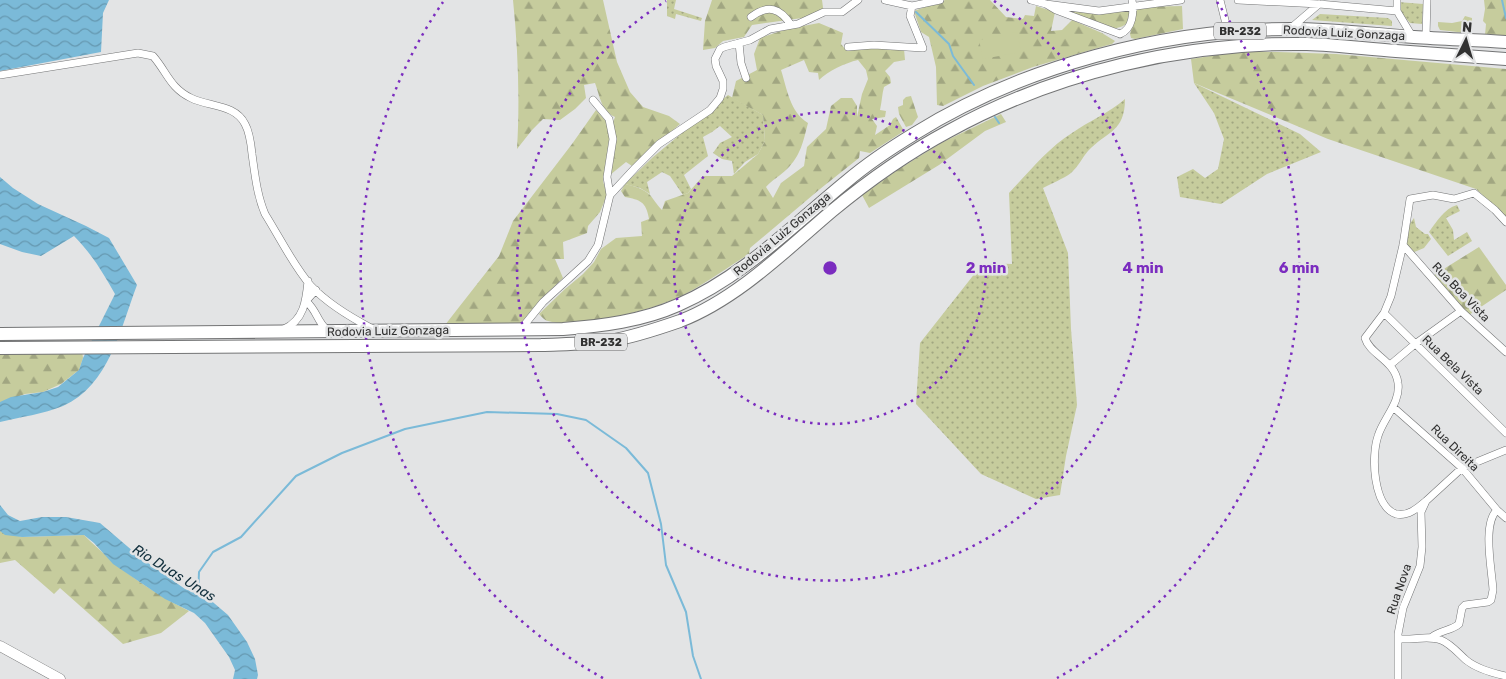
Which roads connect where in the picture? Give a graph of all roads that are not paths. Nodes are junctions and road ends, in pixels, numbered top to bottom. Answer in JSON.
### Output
{"nodes":[{"id":1,"x":858,"y":0,"type":"edge"},
{"id":2,"x":885,"y":0,"type":"edge"},
{"id":3,"x":940,"y":0,"type":"edge"},
{"id":4,"x":1031,"y":0,"type":"edge"},
{"id":5,"x":1181,"y":0,"type":"edge"},
{"id":6,"x":1220,"y":0,"type":"edge"},
{"id":7,"x":1238,"y":0,"type":"edge"},
{"id":8,"x":1397,"y":0,"type":"edge"},
{"id":9,"x":1427,"y":0,"type":"edge"},
{"id":10,"x":1132,"y":2,"type":"edge"},
{"id":11,"x":1046,"y":4,"type":"junction"},
{"id":12,"x":1319,"y":4,"type":"junction"},
{"id":13,"x":912,"y":6,"type":"junction"},
{"id":14,"x":1397,"y":11,"type":"junction"},
{"id":15,"x":751,"y":17,"type":"dead end"},
{"id":16,"x":791,"y":25,"type":"junction"},
{"id":17,"x":1290,"y":29,"type":"junction"},
{"id":18,"x":1228,"y":32,"type":"junction"},
{"id":19,"x":1120,"y":34,"type":"junction"},
{"id":20,"x":1412,"y":37,"type":"junction"},
{"id":21,"x":1426,"y":38,"type":"junction"},
{"id":22,"x":1505,"y":41,"type":"edge"},
{"id":23,"x":739,"y":43,"type":"junction"},
{"id":24,"x":848,"y":47,"type":"dead end"},
{"id":25,"x":1122,"y":50,"type":"junction"},
{"id":26,"x":1506,"y":59,"type":"edge"},
{"id":27,"x":0,"y":75,"type":"edge"},
{"id":28,"x":746,"y":78,"type":"dead end"},
{"id":29,"x":594,"y":100,"type":"dead end"},
{"id":30,"x":610,"y":195,"type":"junction"},
{"id":31,"x":1506,"y":222,"type":"edge"},
{"id":32,"x":1403,"y":245,"type":"junction"},
{"id":33,"x":308,"y":281,"type":"junction"},
{"id":34,"x":316,"y":290,"type":"junction"},
{"id":35,"x":306,"y":301,"type":"junction"},
{"id":36,"x":1461,"y":311,"type":"junction"},
{"id":37,"x":1384,"y":313,"type":"junction"},
{"id":38,"x":521,"y":329,"type":"junction"},
{"id":39,"x":376,"y":330,"type":"junction"},
{"id":40,"x":279,"y":331,"type":"junction"},
{"id":41,"x":328,"y":331,"type":"junction"},
{"id":42,"x":0,"y":334,"type":"edge"},
{"id":43,"x":57,"y":340,"type":"junction"},
{"id":44,"x":1415,"y":344,"type":"junction"},
{"id":45,"x":0,"y":348,"type":"edge"},
{"id":46,"x":1506,"y":352,"type":"edge"},
{"id":47,"x":1390,"y":365,"type":"junction"},
{"id":48,"x":1393,"y":407,"type":"junction"},
{"id":49,"x":1506,"y":432,"type":"edge"},
{"id":50,"x":1506,"y":450,"type":"edge"},
{"id":51,"x":1462,"y":468,"type":"junction"},
{"id":52,"x":1426,"y":501,"type":"junction"},
{"id":53,"x":1497,"y":510,"type":"junction"},
{"id":54,"x":1506,"y":518,"type":"edge"},
{"id":55,"x":1398,"y":635,"type":"junction"},
{"id":56,"x":1432,"y":637,"type":"junction"},
{"id":57,"x":0,"y":646,"type":"edge"},
{"id":58,"x":1506,"y":676,"type":"edge"},
{"id":59,"x":60,"y":679,"type":"edge"},
{"id":60,"x":1398,"y":679,"type":"edge"}],
"edges":[{"from":1,"to":16,"type":"street"},
{"from":2,"to":13,"type":"street"},
{"from":3,"to":13,"type":"street"},
{"from":4,"to":11,"type":"street"},
{"from":5,"to":10,"type":"street"},
{"from":6,"to":18,"type":"street"},
{"from":7,"to":12,"type":"street"},
{"from":8,"to":14,"type":"street"},
{"from":9,"to":21,"type":"street"},
{"from":10,"to":11,"type":"street"},
{"from":10,"to":19,"type":"street"},
{"from":11,"to":19,"type":"street"},
{"from":12,"to":14,"type":"street"},
{"from":12,"to":17,"type":"street"},
{"from":13,"to":24,"type":"street"},
{"from":14,"to":20,"type":"street"},
{"from":15,"to":16,"type":"street"},
{"from":16,"to":23,"type":"street"},
{"from":17,"to":18,"type":"highway","name":"Rodovia Luiz Gonzaga","number":"BR-232"},
{"from":17,"to":20,"type":"highway","name":"Rodovia Luiz Gonzaga","number":"BR-232"},
{"from":18,"to":25,"type":"highway","name":"Rodovia Luiz Gonzaga","number":"BR-232"},
{"from":19,"to":25,"type":"street"},
{"from":20,"to":21,"type":"highway","name":"Rodovia Luiz Gonzaga","number":"BR-232"},
{"from":21,"to":22,"type":"highway","name":"Rodovia Luiz Gonzaga","number":"BR-232"},
{"from":23,"to":28,"type":"street"},
{"from":23,"to":30,"type":"street"},
{"from":25,"to":38,"type":"highway","name":"Rodovia Luiz Gonzaga","number":"BR-232"},
{"from":26,"to":43,"type":"highway","name":"Rodovia Luiz Gonzaga","number":"BR-232"},
{"from":27,"to":33,"type":"street"},
{"from":29,"to":30,"type":"street"},
{"from":30,"to":38,"type":"street"},
{"from":31,"to":32,"type":"street"},
{"from":32,"to":36,"type":"street","name":"Rua Boa Vista"},
{"from":32,"to":37,"type":"street"},
{"from":33,"to":34,"type":"street"},
{"from":33,"to":35,"type":"street"},
{"from":34,"to":35,"type":"street"},
{"from":34,"to":39,"type":"street"},
{"from":35,"to":40,"type":"street"},
{"from":35,"to":41,"type":"street"},
{"from":36,"to":44,"type":"street"},
{"from":36,"to":46,"type":"street","name":"Rua Boa Vista"},
{"from":37,"to":44,"type":"street","name":"Rua Bela Vista"},
{"from":37,"to":47,"type":"street"},
{"from":38,"to":39,"type":"highway","name":"Rodovia Luiz Gonzaga","number":"BR-232"},
{"from":39,"to":41,"type":"highway","name":"Rodovia Luiz Gonzaga","number":"BR-232"},
{"from":40,"to":41,"type":"highway","name":"Rodovia Luiz Gonzaga","number":"BR-232"},
{"from":40,"to":43,"type":"highway","name":"Rodovia Luiz Gonzaga","number":"BR-232"},
{"from":42,"to":43,"type":"highway","name":"Rodovia Luiz Gonzaga","number":"BR-232"},
{"from":43,"to":45,"type":"highway","name":"Rodovia Luiz Gonzaga","number":"BR-232"},
{"from":44,"to":47,"type":"street"},
{"from":44,"to":49,"type":"street","name":"Rua Bela Vista"},
{"from":47,"to":48,"type":"street"},
{"from":48,"to":51,"type":"street","name":"Rua Direita"},
{"from":48,"to":52,"type":"street"},
{"from":50,"to":51,"type":"street"},
{"from":51,"to":52,"type":"street"},
{"from":51,"to":53,"type":"street","name":"Rua Direita"},
{"from":52,"to":55,"type":"street","name":"Rua Nova"},
{"from":53,"to":54,"type":"street","name":"Rua Direita"},
{"from":53,"to":56,"type":"street"},
{"from":55,"to":56,"type":"street"},
{"from":55,"to":60,"type":"street","name":"Rua Nova"},
{"from":56,"to":58,"type":"street"},
{"from":57,"to":59,"type":"main road"}]}
